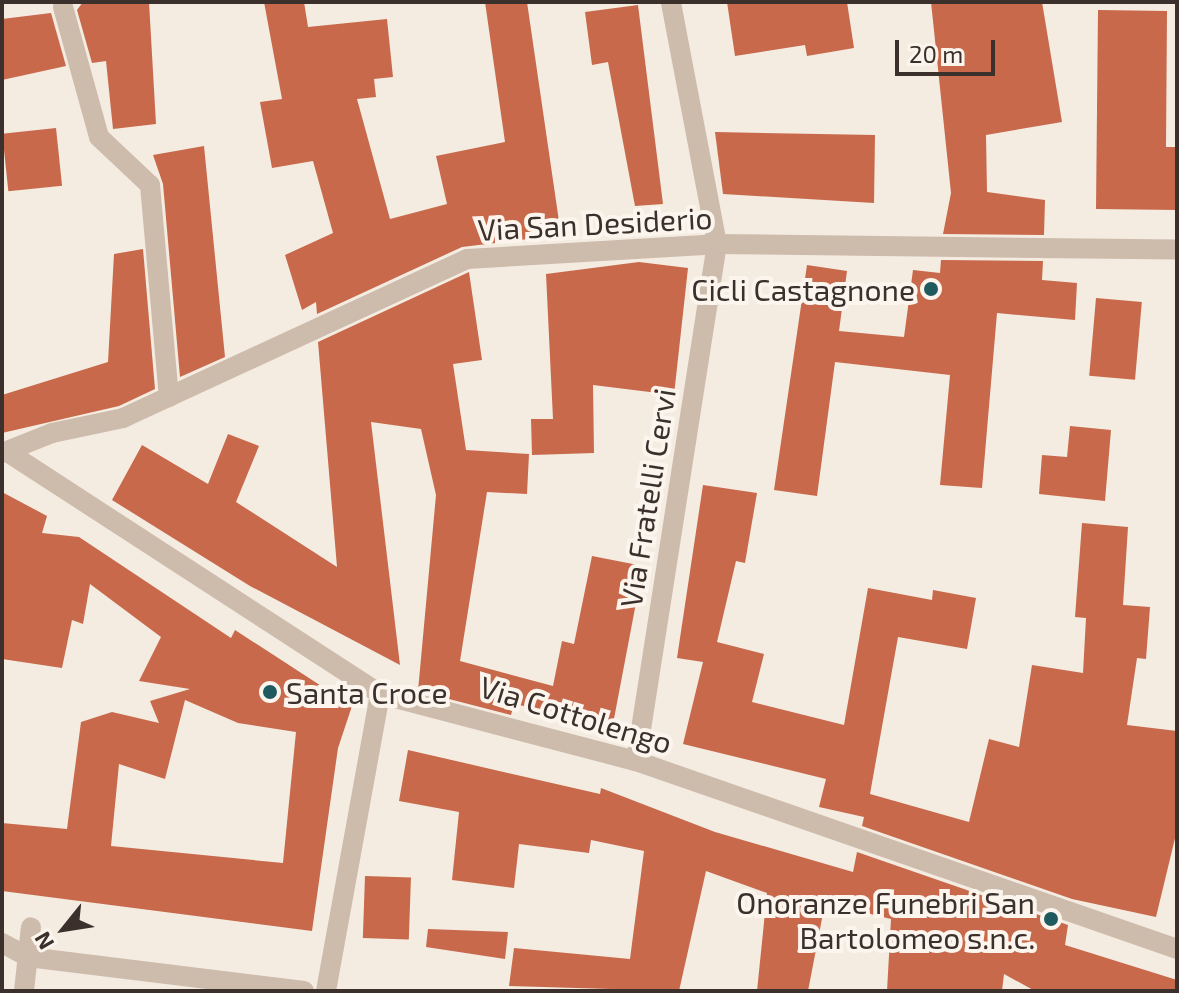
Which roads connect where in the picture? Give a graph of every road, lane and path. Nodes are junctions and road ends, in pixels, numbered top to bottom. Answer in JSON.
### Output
{"nodes":[{"id":1,"x":671,"y":2,"type":"edge"},
{"id":2,"x":63,"y":7,"type":"dead end"},
{"id":3,"x":717,"y":244,"type":"junction"},
{"id":4,"x":1177,"y":250,"type":"edge"},
{"id":5,"x":169,"y":397,"type":"junction"},
{"id":6,"x":5,"y":453,"type":"edge"},
{"id":7,"x":380,"y":694,"type":"junction"},
{"id":8,"x":636,"y":761,"type":"junction"},
{"id":9,"x":31,"y":927,"type":"dead end"},
{"id":10,"x":2,"y":943,"type":"edge"},
{"id":11,"x":1177,"y":949,"type":"edge"},
{"id":12,"x":28,"y":957,"type":"junction"},
{"id":13,"x":24,"y":991,"type":"edge"},
{"id":14,"x":304,"y":991,"type":"edge"},
{"id":15,"x":326,"y":991,"type":"edge"}],
"edges":[{"from":1,"to":3,"type":"street","name":"Via Fratelli Cervi"},
{"from":2,"to":5,"type":"street"},
{"from":3,"to":4,"type":"street","name":"Via San Desiderio"},
{"from":3,"to":5,"type":"street","name":"Via San Desiderio"},
{"from":3,"to":8,"type":"street","name":"Via Fratelli Cervi"},
{"from":5,"to":6,"type":"street","name":"Via San Desiderio"},
{"from":6,"to":7,"type":"street","name":"Via Cottolengo"},
{"from":7,"to":8,"type":"street","name":"Via Cottolengo"},
{"from":7,"to":15,"type":"street"},
{"from":8,"to":11,"type":"street","name":"Via Cottolengo"},
{"from":9,"to":12,"type":"street"},
{"from":10,"to":12,"type":"street"},
{"from":12,"to":13,"type":"street"},
{"from":12,"to":14,"type":"street"}]}
